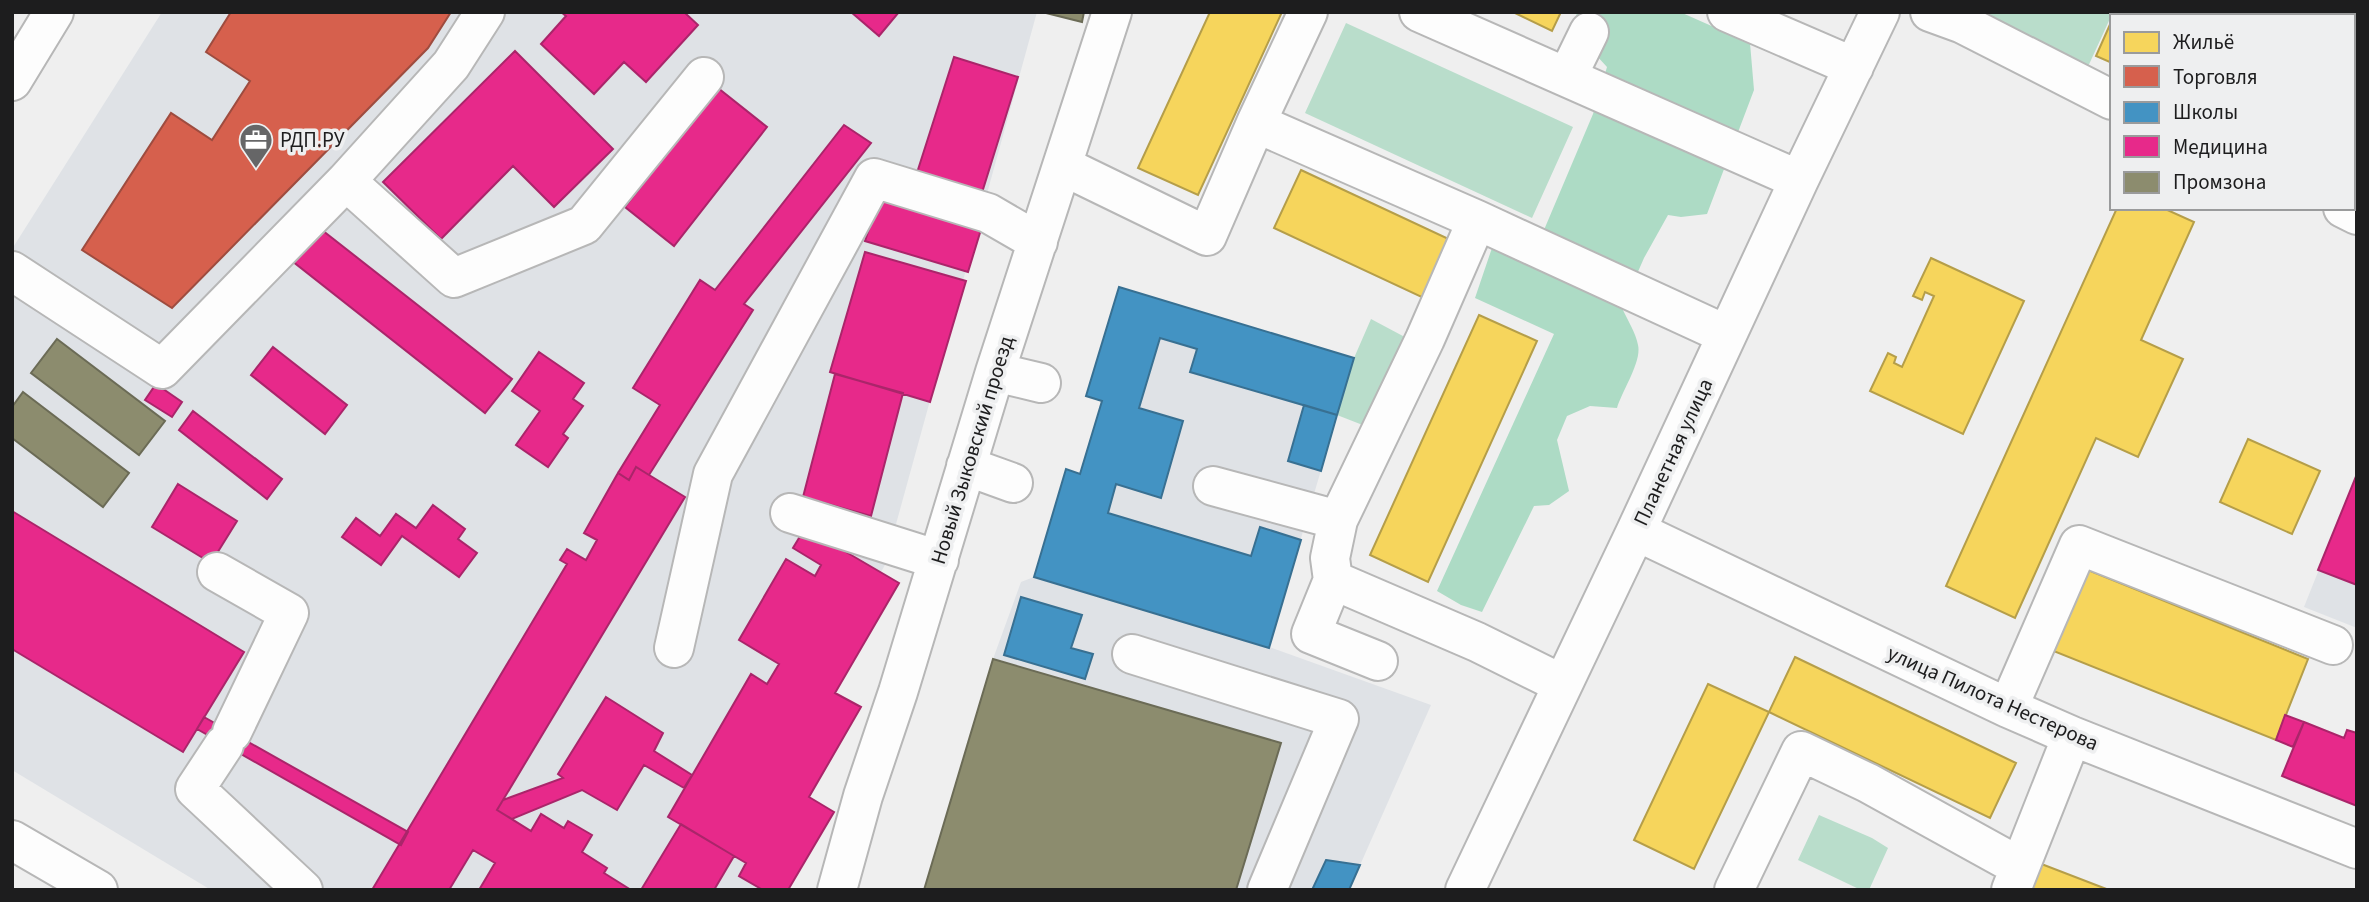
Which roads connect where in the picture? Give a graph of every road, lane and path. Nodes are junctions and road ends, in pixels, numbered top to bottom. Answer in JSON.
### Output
{"nodes":[{"id":1,"x":485,"y":12,"type":"edge"},
{"id":2,"x":1112,"y":12,"type":"edge"},
{"id":3,"x":1308,"y":12,"type":"edge"},
{"id":4,"x":1419,"y":12,"type":"edge"},
{"id":5,"x":1727,"y":12,"type":"edge"},
{"id":6,"x":1880,"y":12,"type":"edge"},
{"id":7,"x":1930,"y":12,"type":"edge"},
{"id":8,"x":45,"y":15,"type":"edge"},
{"id":9,"x":1589,"y":32,"type":"dead end"},
{"id":10,"x":1854,"y":66,"type":"junction"},
{"id":11,"x":704,"y":77,"type":"dead end"},
{"id":12,"x":1567,"y":77,"type":"junction"},
{"id":13,"x":12,"y":81,"type":"edge"},
{"id":14,"x":2110,"y":99,"type":"edge"},
{"id":15,"x":1256,"y":123,"type":"junction"},
{"id":16,"x":1063,"y":166,"type":"junction"},
{"id":17,"x":1799,"y":180,"type":"junction"},
{"id":18,"x":345,"y":181,"type":"junction"},
{"id":19,"x":1477,"y":220,"type":"junction"},
{"id":20,"x":1038,"y":242,"type":"junction"},
{"id":21,"x":12,"y":271,"type":"edge"},
{"id":22,"x":1727,"y":335,"type":"junction"},
{"id":23,"x":995,"y":372,"type":"junction"},
{"id":24,"x":1041,"y":383,"type":"dead end"},
{"id":25,"x":966,"y":466,"type":"junction"},
{"id":26,"x":1013,"y":483,"type":"dead end"},
{"id":27,"x":1213,"y":486,"type":"dead end"},
{"id":28,"x":790,"y":513,"type":"dead end"},
{"id":29,"x":1338,"y":520,"type":"junction"},
{"id":30,"x":1636,"y":531,"type":"junction"},
{"id":31,"x":939,"y":560,"type":"junction"},
{"id":32,"x":217,"y":572,"type":"dead end"},
{"id":33,"x":1333,"y":580,"type":"junction"},
{"id":34,"x":2333,"y":645,"type":"dead end"},
{"id":35,"x":674,"y":648,"type":"dead end"},
{"id":36,"x":1132,"y":654,"type":"dead end"},
{"id":37,"x":1378,"y":660,"type":"dead end"},
{"id":38,"x":1562,"y":684,"type":"junction"},
{"id":39,"x":2008,"y":708,"type":"junction"},
{"id":40,"x":2072,"y":736,"type":"junction"},
{"id":41,"x":12,"y":840,"type":"edge"},
{"id":42,"x":2357,"y":849,"type":"edge"},
{"id":43,"x":2015,"y":878,"type":"edge"},
{"id":44,"x":98,"y":890,"type":"edge"},
{"id":45,"x":303,"y":890,"type":"edge"},
{"id":46,"x":836,"y":890,"type":"edge"},
{"id":47,"x":1267,"y":890,"type":"edge"},
{"id":48,"x":1465,"y":890,"type":"edge"},
{"id":49,"x":1734,"y":890,"type":"edge"}],
"edges":[{"from":1,"to":18,"type":"street"},
{"from":2,"to":16,"type":"street","name":"Новый Зыковский проезд"},
{"from":3,"to":15,"type":"street"},
{"from":4,"to":12,"type":"street"},
{"from":5,"to":10,"type":"street"},
{"from":6,"to":10,"type":"street","name":"Планетная улица"},
{"from":7,"to":14,"type":"street"},
{"from":8,"to":13,"type":"street"},
{"from":9,"to":12,"type":"street"},
{"from":10,"to":17,"type":"street","name":"Планетная улица"},
{"from":11,"to":18,"type":"street"},
{"from":12,"to":17,"type":"street"},
{"from":15,"to":16,"type":"street"},
{"from":15,"to":19,"type":"street"},
{"from":16,"to":20,"type":"street","name":"Новый Зыковский проезд"},
{"from":17,"to":22,"type":"street","name":"Планетная улица"},
{"from":18,"to":21,"type":"street"},
{"from":19,"to":22,"type":"street"},
{"from":19,"to":29,"type":"street"},
{"from":20,"to":23,"type":"street","name":"Новый Зыковский проезд"},
{"from":20,"to":35,"type":"street"},
{"from":22,"to":30,"type":"street","name":"Планетная улица"},
{"from":23,"to":24,"type":"street"},
{"from":23,"to":25,"type":"street","name":"Новый Зыковский проезд"},
{"from":25,"to":26,"type":"street"},
{"from":25,"to":31,"type":"street","name":"Новый Зыковский проезд"},
{"from":27,"to":29,"type":"street"},
{"from":28,"to":31,"type":"street"},
{"from":29,"to":33,"type":"street"},
{"from":30,"to":38,"type":"street","name":"Планетная улица"},
{"from":30,"to":39,"type":"street","name":"улица Пилота Нестерова"},
{"from":31,"to":46,"type":"street","name":"Новый Зыковский проезд"},
{"from":32,"to":45,"type":"street"},
{"from":33,"to":37,"type":"street"},
{"from":33,"to":38,"type":"street"},
{"from":34,"to":39,"type":"street"},
{"from":36,"to":47,"type":"street"},
{"from":38,"to":48,"type":"street","name":"Планетная улица"},
{"from":39,"to":40,"type":"street","name":"улица Пилота Нестерова"},
{"from":40,"to":42,"type":"street","name":"улица Пилота Нестерова"},
{"from":40,"to":43,"type":"street"},
{"from":41,"to":44,"type":"street"},
{"from":43,"to":49,"type":"street"}]}
